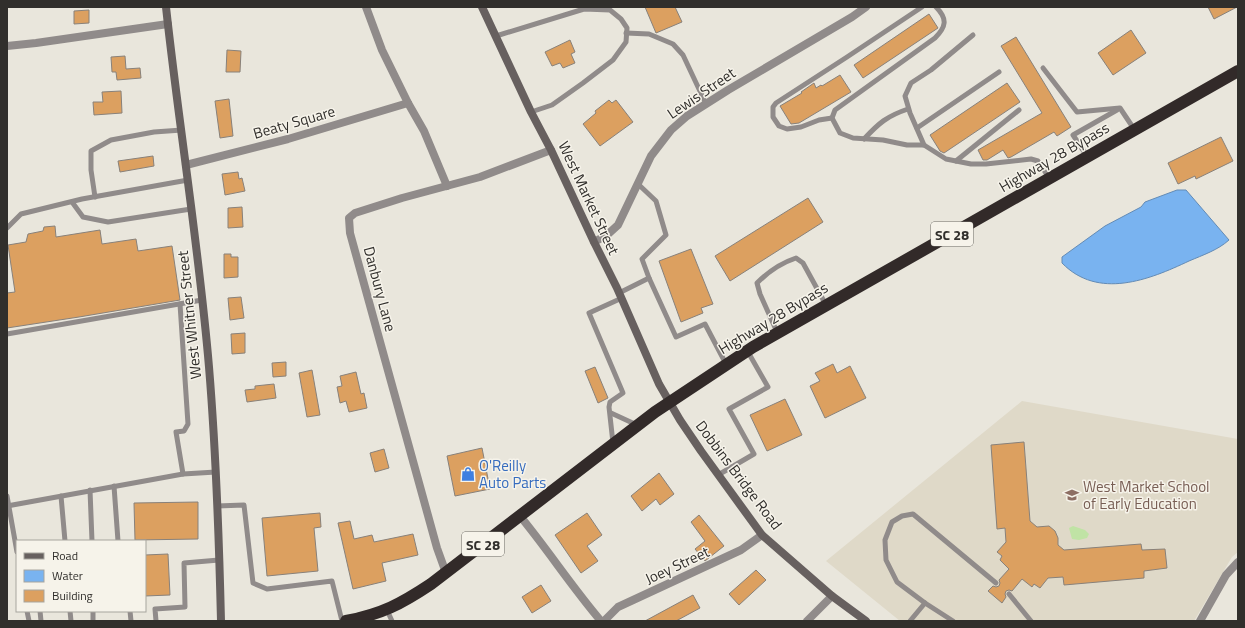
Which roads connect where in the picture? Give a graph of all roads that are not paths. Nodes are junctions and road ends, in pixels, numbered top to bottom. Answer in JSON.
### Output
{"nodes":[{"id":1,"x":166,"y":7,"type":"edge"},
{"id":2,"x":366,"y":7,"type":"edge"},
{"id":3,"x":482,"y":7,"type":"edge"},
{"id":4,"x":866,"y":7,"type":"edge"},
{"id":5,"x":922,"y":7,"type":"edge"},
{"id":6,"x":936,"y":7,"type":"edge"},
{"id":7,"x":168,"y":24,"type":"junction"},
{"id":8,"x":626,"y":32,"type":"junction"},
{"id":9,"x":973,"y":34,"type":"dead end"},
{"id":10,"x":496,"y":36,"type":"junction"},
{"id":11,"x":7,"y":46,"type":"edge"},
{"id":12,"x":1043,"y":68,"type":"dead end"},
{"id":13,"x":999,"y":72,"type":"dead end"},
{"id":14,"x":1238,"y":72,"type":"edge"},
{"id":15,"x":408,"y":104,"type":"junction"},
{"id":16,"x":706,"y":104,"type":"junction"},
{"id":17,"x":1120,"y":108,"type":"junction"},
{"id":18,"x":908,"y":109,"type":"junction"},
{"id":19,"x":1019,"y":110,"type":"dead end"},
{"id":20,"x":531,"y":112,"type":"junction"},
{"id":21,"x":832,"y":118,"type":"junction"},
{"id":22,"x":916,"y":128,"type":"junction"},
{"id":23,"x":182,"y":130,"type":"junction"},
{"id":24,"x":1135,"y":130,"type":"junction"},
{"id":25,"x":864,"y":139,"type":"junction"},
{"id":26,"x":924,"y":146,"type":"junction"},
{"id":27,"x":551,"y":150,"type":"junction"},
{"id":28,"x":1087,"y":157,"type":"junction"},
{"id":29,"x":956,"y":161,"type":"junction"},
{"id":30,"x":186,"y":165,"type":"junction"},
{"id":31,"x":1049,"y":178,"type":"junction"},
{"id":32,"x":188,"y":180,"type":"junction"},
{"id":33,"x":638,"y":184,"type":"junction"},
{"id":34,"x":447,"y":186,"type":"junction"},
{"id":35,"x":95,"y":197,"type":"junction"},
{"id":36,"x":72,"y":202,"type":"junction"},
{"id":37,"x":191,"y":209,"type":"junction"},
{"id":38,"x":7,"y":228,"type":"edge"},
{"id":39,"x":594,"y":242,"type":"junction"},
{"id":40,"x":648,"y":278,"type":"junction"},
{"id":41,"x":620,"y":295,"type":"junction"},
{"id":42,"x":202,"y":300,"type":"junction"},
{"id":43,"x":180,"y":304,"type":"junction"},
{"id":44,"x":826,"y":305,"type":"junction"},
{"id":45,"x":777,"y":333,"type":"junction"},
{"id":46,"x":7,"y":334,"type":"edge"},
{"id":47,"x":747,"y":351,"type":"junction"},
{"id":48,"x":726,"y":364,"type":"junction"},
{"id":49,"x":670,"y":402,"type":"junction"},
{"id":50,"x":610,"y":413,"type":"junction"},
{"id":51,"x":638,"y":425,"type":"junction"},
{"id":52,"x":613,"y":444,"type":"junction"},
{"id":53,"x":216,"y":472,"type":"junction"},
{"id":54,"x":183,"y":474,"type":"junction"},
{"id":55,"x":718,"y":475,"type":"junction"},
{"id":56,"x":114,"y":486,"type":"junction"},
{"id":57,"x":90,"y":490,"type":"junction"},
{"id":58,"x":7,"y":496,"type":"edge"},
{"id":59,"x":61,"y":496,"type":"junction"},
{"id":60,"x":8,"y":506,"type":"edge"},
{"id":61,"x":217,"y":506,"type":"junction"},
{"id":62,"x":520,"y":516,"type":"junction"},
{"id":63,"x":762,"y":535,"type":"junction"},
{"id":64,"x":65,"y":540,"type":"edge"},
{"id":65,"x":92,"y":540,"type":"edge"},
{"id":66,"x":118,"y":540,"type":"edge"},
{"id":67,"x":16,"y":547,"type":"edge"},
{"id":68,"x":219,"y":560,"type":"junction"},
{"id":69,"x":1238,"y":562,"type":"edge"},
{"id":70,"x":446,"y":573,"type":"junction"},
{"id":71,"x":996,"y":583,"type":"dead end"},
{"id":72,"x":1009,"y":594,"type":"dead end"},
{"id":73,"x":832,"y":596,"type":"junction"},
{"id":74,"x":925,"y":603,"type":"junction"},
{"id":75,"x":390,"y":615,"type":"edge"},
{"id":76,"x":156,"y":621,"type":"edge"},
{"id":77,"x":221,"y":621,"type":"edge"},
{"id":78,"x":342,"y":621,"type":"edge"},
{"id":79,"x":346,"y":621,"type":"edge"},
{"id":80,"x":602,"y":621,"type":"edge"},
{"id":81,"x":807,"y":621,"type":"edge"},
{"id":82,"x":866,"y":621,"type":"edge"},
{"id":83,"x":910,"y":621,"type":"edge"},
{"id":84,"x":953,"y":621,"type":"edge"},
{"id":85,"x":1032,"y":621,"type":"edge"},
{"id":86,"x":1200,"y":621,"type":"edge"}],
"edges":[{"from":1,"to":7,"type":"main road","name":"West Whitner Street"},
{"from":2,"to":15,"type":"street"},
{"from":3,"to":10,"type":"main road","name":"West Market Street"},
{"from":4,"to":16,"type":"street","name":"Lewis Street"},
{"from":5,"to":21,"type":"lane"},
{"from":6,"to":21,"type":"lane"},
{"from":7,"to":11,"type":"street"},
{"from":7,"to":23,"type":"main road","name":"West Whitner Street"},
{"from":8,"to":10,"type":"lane"},
{"from":8,"to":16,"type":"lane"},
{"from":8,"to":20,"type":"lane"},
{"from":9,"to":18,"type":"lane"},
{"from":10,"to":20,"type":"main road","name":"West Market Street"},
{"from":12,"to":17,"type":"lane"},
{"from":13,"to":22,"type":"lane"},
{"from":14,"to":24,"type":"highway","name":"Highway 28 Bypass","number":"SC 28"},
{"from":15,"to":30,"type":"street","name":"Beaty Square"},
{"from":15,"to":34,"type":"street"},
{"from":16,"to":33,"type":"street","name":"Lewis Street"},
{"from":17,"to":24,"type":"lane"},
{"from":17,"to":28,"type":"lane"},
{"from":18,"to":22,"type":"lane"},
{"from":18,"to":25,"type":"lane"},
{"from":19,"to":29,"type":"lane"},
{"from":20,"to":27,"type":"main road","name":"West Market Street"},
{"from":21,"to":25,"type":"lane"},
{"from":22,"to":26,"type":"lane"},
{"from":23,"to":30,"type":"main road","name":"West Whitner Street"},
{"from":23,"to":35,"type":"lane"},
{"from":24,"to":28,"type":"highway","name":"Highway 28 Bypass","number":"SC 28"},
{"from":25,"to":26,"type":"lane"},
{"from":26,"to":29,"type":"lane"},
{"from":27,"to":34,"type":"street","name":"Danbury Lane"},
{"from":27,"to":39,"type":"main road","name":"West Market Street"},
{"from":28,"to":31,"type":"highway","name":"Highway 28 Bypass","number":"SC 28"},
{"from":29,"to":31,"type":"lane"},
{"from":30,"to":32,"type":"main road","name":"West Whitner Street"},
{"from":31,"to":44,"type":"highway","name":"Highway 28 Bypass","number":"SC 28"},
{"from":32,"to":35,"type":"lane"},
{"from":32,"to":37,"type":"main road","name":"West Whitner Street"},
{"from":33,"to":39,"type":"street","name":"Lewis Street"},
{"from":33,"to":40,"type":"lane"},
{"from":34,"to":70,"type":"street","name":"Danbury Lane"},
{"from":35,"to":36,"type":"lane"},
{"from":36,"to":37,"type":"lane"},
{"from":36,"to":38,"type":"lane"},
{"from":37,"to":42,"type":"main road","name":"West Whitner Street"},
{"from":39,"to":41,"type":"main road","name":"West Market Street"},
{"from":40,"to":41,"type":"lane"},
{"from":40,"to":48,"type":"lane"},
{"from":41,"to":49,"type":"main road","name":"West Market Street"},
{"from":41,"to":50,"type":"lane"},
{"from":42,"to":43,"type":"lane"},
{"from":42,"to":53,"type":"main road","name":"West Whitner Street"},
{"from":43,"to":46,"type":"lane"},
{"from":43,"to":54,"type":"lane"},
{"from":44,"to":45,"type":"highway","name":"Highway 28 Bypass","number":"SC 28"},
{"from":44,"to":45,"type":"lane"},
{"from":45,"to":47,"type":"highway","name":"Highway 28 Bypass","number":"SC 28"},
{"from":47,"to":48,"type":"highway","name":"Highway 28 Bypass","number":"SC 28"},
{"from":47,"to":55,"type":"lane"},
{"from":48,"to":49,"type":"highway","name":"Highway 28 Bypass","number":"SC 28"},
{"from":49,"to":51,"type":"highway","name":"Highway 28 Bypass","number":"SC 28"},
{"from":49,"to":55,"type":"main road","name":"Dobbins Bridge Road"},
{"from":50,"to":51,"type":"lane"},
{"from":50,"to":52,"type":"lane"},
{"from":51,"to":52,"type":"highway","name":"Highway 28 Bypass","number":"SC 28"},
{"from":52,"to":62,"type":"highway","name":"Highway 28 Bypass","number":"SC 28"},
{"from":53,"to":54,"type":"lane"},
{"from":53,"to":61,"type":"main road","name":"West Whitner Street"},
{"from":54,"to":56,"type":"lane"},
{"from":55,"to":63,"type":"main road","name":"Dobbins Bridge Road"},
{"from":56,"to":57,"type":"lane"},
{"from":56,"to":66,"type":"lane"},
{"from":57,"to":59,"type":"lane"},
{"from":57,"to":65,"type":"lane"},
{"from":58,"to":60,"type":"lane"},
{"from":59,"to":60,"type":"lane"},
{"from":59,"to":64,"type":"lane"},
{"from":60,"to":67,"type":"lane"},
{"from":61,"to":68,"type":"main road","name":"West Whitner Street"},
{"from":61,"to":78,"type":"lane"},
{"from":62,"to":70,"type":"highway","name":"Highway 28 Bypass","number":"SC 28"},
{"from":62,"to":80,"type":"street","name":"Joey Street"},
{"from":63,"to":73,"type":"main road","name":"Dobbins Bridge Road"},
{"from":63,"to":80,"type":"street","name":"Joey Street"},
{"from":68,"to":76,"type":"lane"},
{"from":68,"to":77,"type":"main road","name":"West Whitner Street"},
{"from":69,"to":86,"type":"street"},
{"from":70,"to":75,"type":"highway","name":"Highway 28 Bypass","number":"SC 28"},
{"from":71,"to":74,"type":"lane"},
{"from":72,"to":85,"type":"lane"},
{"from":73,"to":81,"type":"street"},
{"from":73,"to":82,"type":"main road","name":"Dobbins Bridge Road"},
{"from":74,"to":83,"type":"lane"},
{"from":74,"to":84,"type":"lane"},
{"from":75,"to":79,"type":"highway","name":"Highway 28 Bypass","number":"SC 28"}]}
